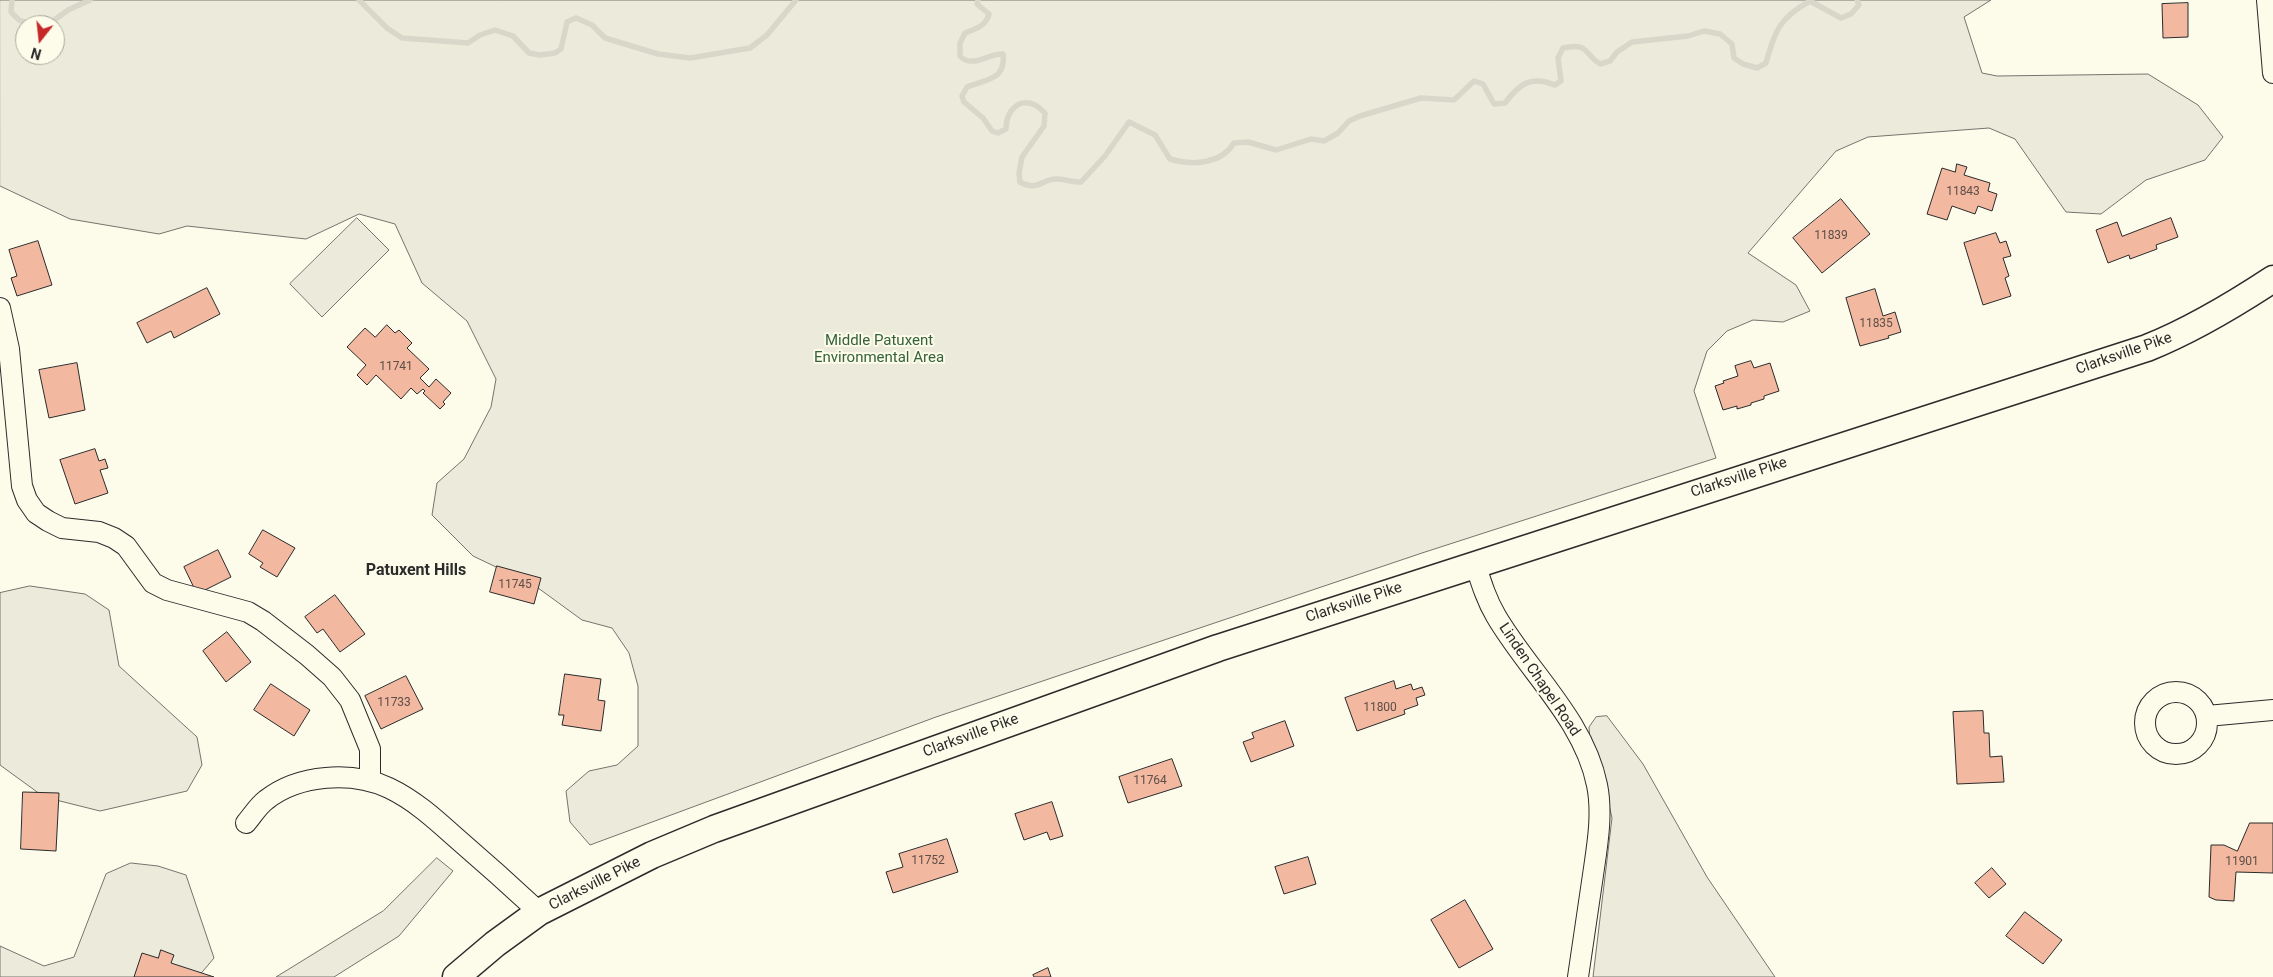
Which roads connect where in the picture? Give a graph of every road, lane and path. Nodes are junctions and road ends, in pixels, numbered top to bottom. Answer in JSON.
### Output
{"nodes":[{"id":1,"x":2267,"y":0,"type":"edge"},
{"id":2,"x":2273,"y":72,"type":"edge"},
{"id":3,"x":2273,"y":279,"type":"edge"},
{"id":4,"x":0,"y":308,"type":"edge"},
{"id":5,"x":1475,"y":564,"type":"junction"},
{"id":6,"x":2273,"y":710,"type":"edge"},
{"id":7,"x":2207,"y":716,"type":"dead end"},
{"id":8,"x":370,"y":781,"type":"junction"},
{"id":9,"x":246,"y":823,"type":"dead end"},
{"id":10,"x":539,"y":912,"type":"junction"},
{"id":11,"x":456,"y":977,"type":"edge"},
{"id":12,"x":1578,"y":977,"type":"edge"}],
"edges":[{"from":1,"to":2,"type":"street"},
{"from":3,"to":5,"type":"main road","name":"Clarksville Pike"},
{"from":4,"to":8,"type":"street"},
{"from":5,"to":10,"type":"main road","name":"Clarksville Pike"},
{"from":5,"to":12,"type":"street","name":"Linden Chapel Road"},
{"from":6,"to":7,"type":"street"},
{"from":8,"to":9,"type":"street"},
{"from":8,"to":10,"type":"street"},
{"from":10,"to":11,"type":"main road","name":"Clarksville Pike"}]}
